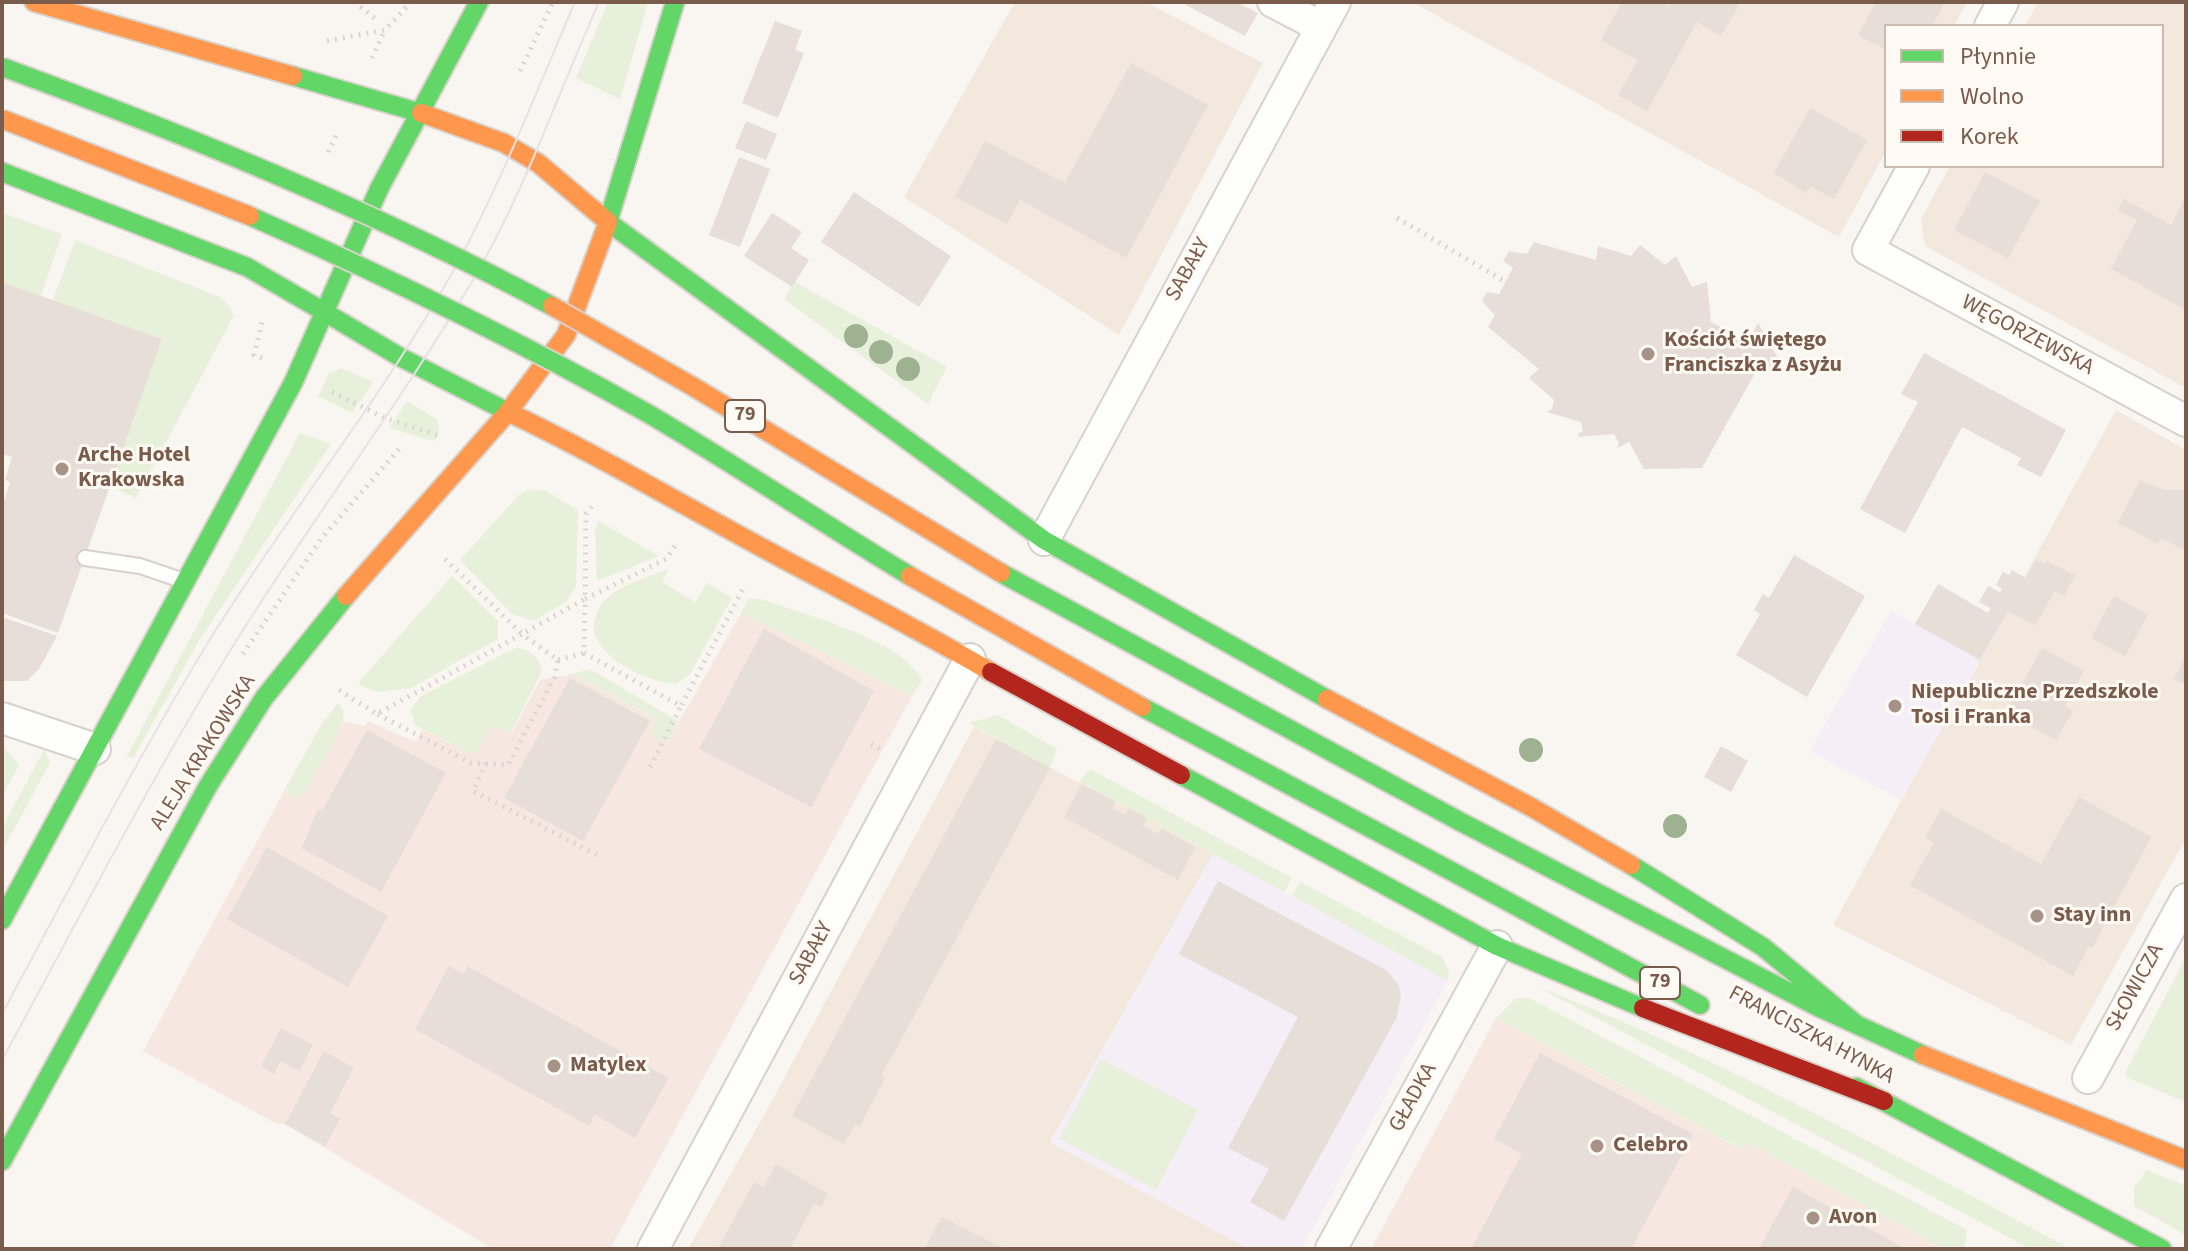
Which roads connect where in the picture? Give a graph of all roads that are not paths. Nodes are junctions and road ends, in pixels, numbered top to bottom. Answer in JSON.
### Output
{"nodes":[{"id":1,"x":34,"y":2,"type":"edge"},
{"id":2,"x":479,"y":2,"type":"edge"},
{"id":3,"x":675,"y":2,"type":"edge"},
{"id":4,"x":1273,"y":2,"type":"edge"},
{"id":5,"x":2003,"y":2,"type":"edge"},
{"id":6,"x":1328,"y":14,"type":"edge"},
{"id":7,"x":1991,"y":24,"type":"edge"},
{"id":8,"x":2,"y":67,"type":"edge"},
{"id":9,"x":421,"y":113,"type":"junction"},
{"id":10,"x":2,"y":119,"type":"edge"},
{"id":11,"x":1913,"y":168,"type":"edge"},
{"id":12,"x":2,"y":172,"type":"edge"},
{"id":13,"x":608,"y":222,"type":"junction"},
{"id":14,"x":321,"y":310,"type":"junction"},
{"id":15,"x":508,"y":412,"type":"junction"},
{"id":16,"x":2186,"y":421,"type":"edge"},
{"id":17,"x":1044,"y":540,"type":"junction"},
{"id":18,"x":85,"y":558,"type":"dead end"},
{"id":19,"x":185,"y":581,"type":"junction"},
{"id":20,"x":970,"y":659,"type":"junction"},
{"id":21,"x":2,"y":718,"type":"edge"},
{"id":22,"x":95,"y":749,"type":"junction"},
{"id":23,"x":2186,"y":899,"type":"edge"},
{"id":24,"x":4,"y":912,"type":"edge"},
{"id":25,"x":1497,"y":946,"type":"junction"},
{"id":26,"x":1856,"y":1024,"type":"junction"},
{"id":27,"x":2088,"y":1078,"type":"dead end"},
{"id":28,"x":1884,"y":1101,"type":"junction"},
{"id":29,"x":2186,"y":1160,"type":"edge"},
{"id":30,"x":2,"y":1161,"type":"edge"},
{"id":31,"x":653,"y":1249,"type":"edge"},
{"id":32,"x":1331,"y":1249,"type":"edge"},
{"id":33,"x":2162,"y":1249,"type":"edge"}],
"edges":[{"from":1,"to":9,"type":"main road"},
{"from":2,"to":9,"type":"main road"},
{"from":3,"to":13,"type":"main road"},
{"from":4,"to":6,"type":"street"},
{"from":5,"to":7,"type":"street"},
{"from":6,"to":17,"type":"street","name":"SABAŁY"},
{"from":8,"to":26,"type":"main road","name":"FRANCISZKA HYNKA","number":"79","bridge":true},
{"from":9,"to":13,"type":"main road"},
{"from":9,"to":14,"type":"main road"},
{"from":10,"to":28,"type":"main road","name":"FRANCISZKA HYNKA","number":"79","bridge":true},
{"from":11,"to":16,"type":"street","name":"WĘGORZEWSKA"},
{"from":12,"to":14,"type":"main road"},
{"from":13,"to":15,"type":"main road","name":"ALEJA KRAKOWSKA"},
{"from":13,"to":17,"type":"main road"},
{"from":14,"to":15,"type":"main road"},
{"from":14,"to":19,"type":"main road"},
{"from":15,"to":20,"type":"main road"},
{"from":15,"to":30,"type":"main road","name":"ALEJA KRAKOWSKA"},
{"from":17,"to":26,"type":"main road"},
{"from":18,"to":19,"type":"lane"},
{"from":19,"to":22,"type":"main road"},
{"from":20,"to":25,"type":"main road"},
{"from":20,"to":31,"type":"street","name":"SABAŁY"},
{"from":21,"to":22,"type":"street"},
{"from":22,"to":24,"type":"main road"},
{"from":23,"to":27,"type":"street","name":"SŁOWICZA"},
{"from":25,"to":28,"type":"main road"},
{"from":25,"to":32,"type":"street","name":"GŁADKA"},
{"from":26,"to":29,"type":"main road","name":"FRANCISZKA HYNKA","number":"79"},
{"from":28,"to":33,"type":"main road","name":"FRANCISZKA HYNKA","number":"79"}]}
